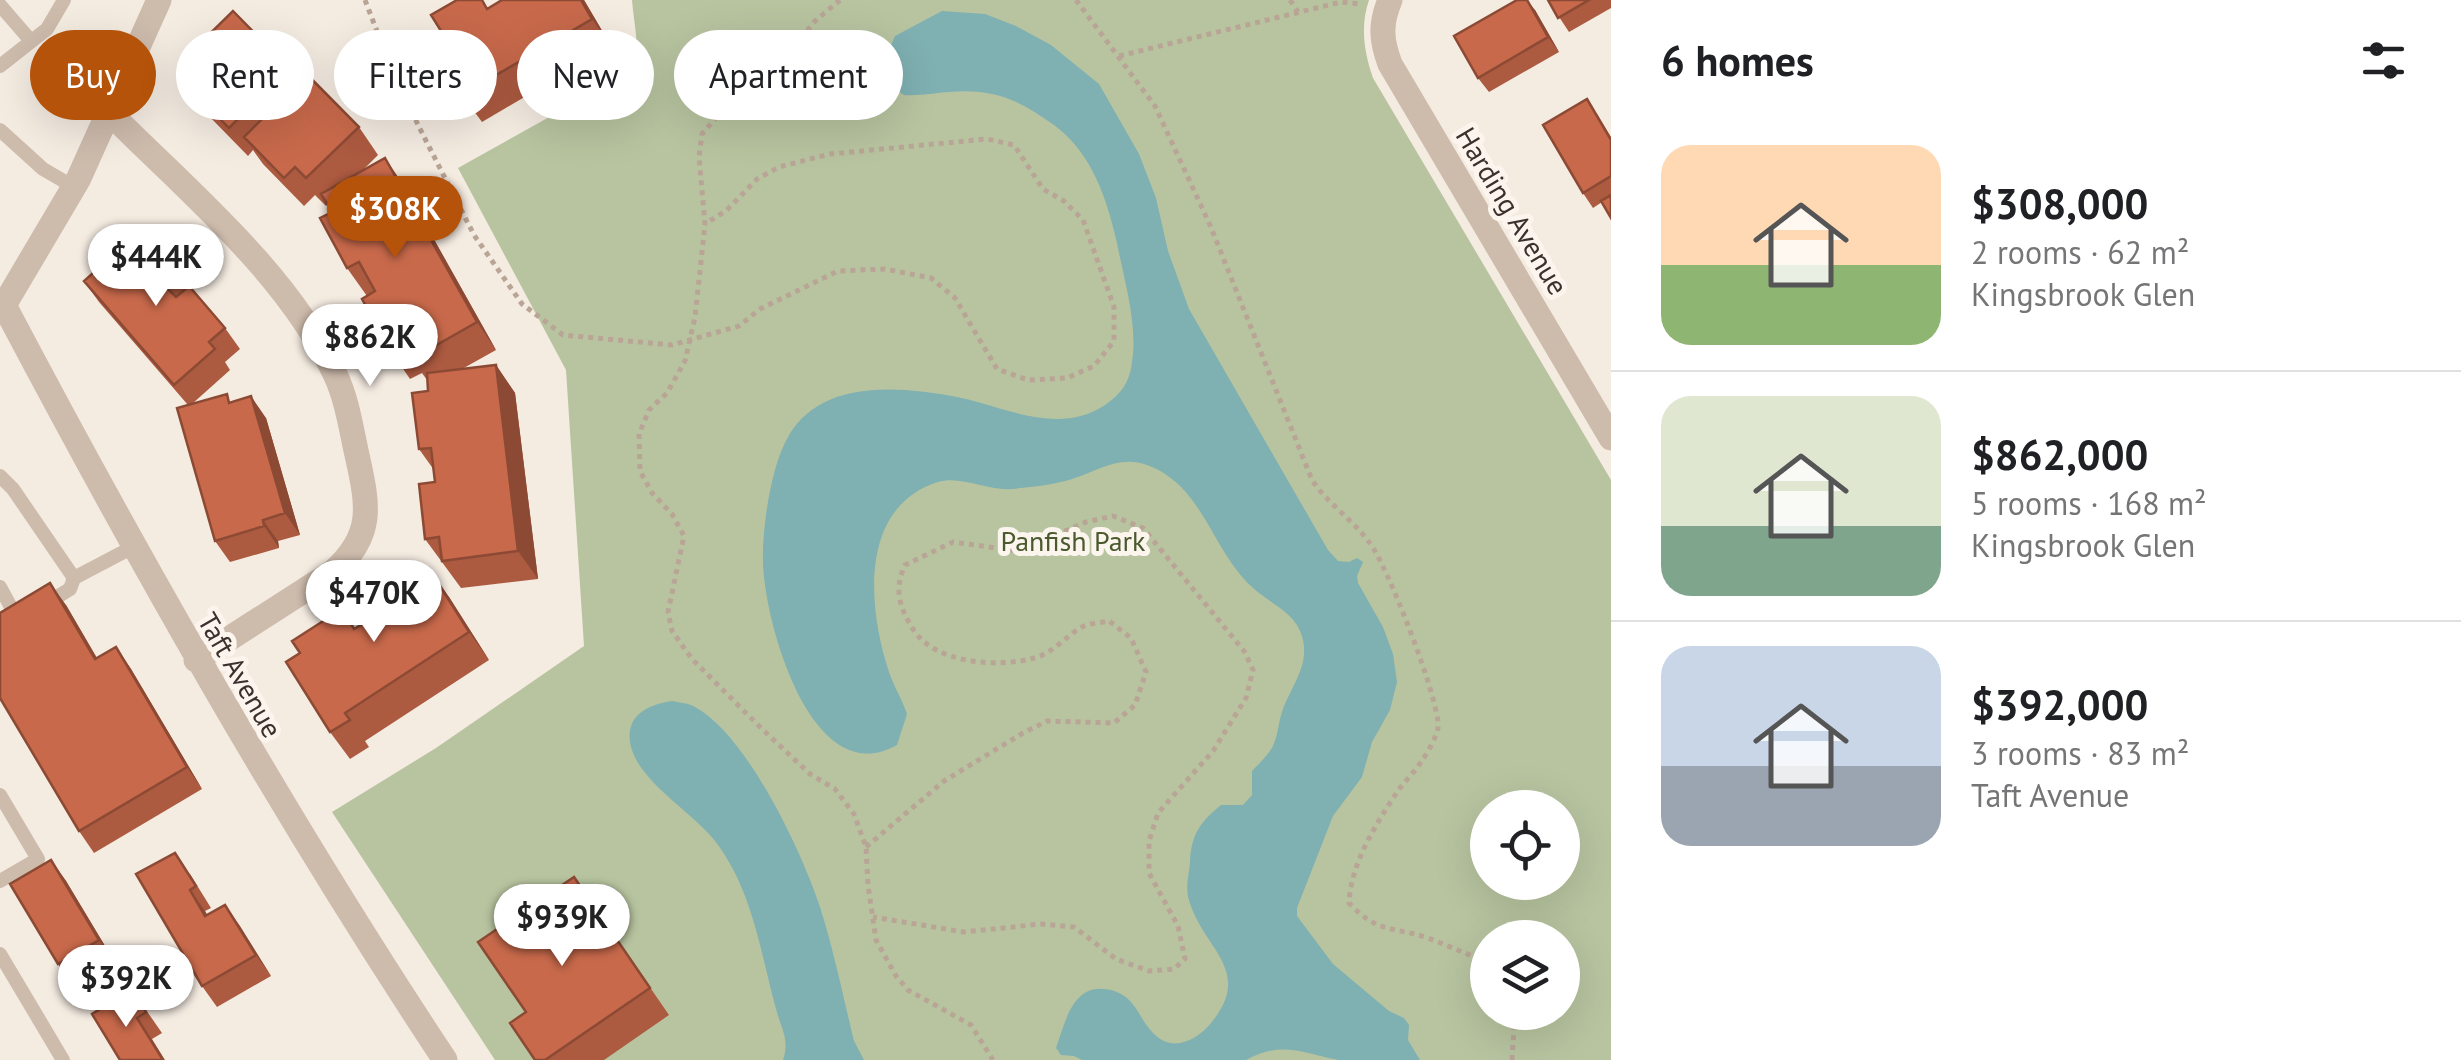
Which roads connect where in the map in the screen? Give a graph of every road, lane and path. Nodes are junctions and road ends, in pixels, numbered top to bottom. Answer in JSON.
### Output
{"nodes":[{"id":1,"x":64,"y":0,"type":"edge"},
{"id":2,"x":159,"y":0,"type":"edge"},
{"id":3,"x":365,"y":0,"type":"edge"},
{"id":4,"x":840,"y":0,"type":"edge"},
{"id":5,"x":1076,"y":0,"type":"edge"},
{"id":6,"x":1290,"y":0,"type":"edge"},
{"id":7,"x":1388,"y":4,"type":"edge"},
{"id":8,"x":0,"y":5,"type":"edge"},
{"id":9,"x":1298,"y":12,"type":"junction"},
{"id":10,"x":47,"y":30,"type":"edge"},
{"id":11,"x":145,"y":30,"type":"edge"},
{"id":12,"x":30,"y":40,"type":"edge"},
{"id":13,"x":30,"y":42,"type":"edge"},
{"id":14,"x":1119,"y":56,"type":"junction"},
{"id":15,"x":0,"y":66,"type":"edge"},
{"id":16,"x":104,"y":120,"type":"edge"},
{"id":17,"x":117,"y":120,"type":"edge"},
{"id":18,"x":0,"y":130,"type":"edge"},
{"id":19,"x":74,"y":187,"type":"junction"},
{"id":20,"x":705,"y":224,"type":"junction"},
{"id":21,"x":2,"y":310,"type":"edge"},
{"id":22,"x":690,"y":337,"type":"junction"},
{"id":23,"x":1601,"y":400,"type":"edge"},
{"id":24,"x":1611,"y":438,"type":"edge"},
{"id":25,"x":0,"y":476,"type":"edge"},
{"id":26,"x":133,"y":547,"type":"junction"},
{"id":27,"x":74,"y":578,"type":"junction"},
{"id":28,"x":0,"y":587,"type":"edge"},
{"id":29,"x":18,"y":620,"type":"junction"},
{"id":30,"x":0,"y":630,"type":"edge"},
{"id":31,"x":196,"y":660,"type":"junction"},
{"id":32,"x":0,"y":794,"type":"edge"},
{"id":33,"x":866,"y":847,"type":"junction"},
{"id":34,"x":0,"y":881,"type":"edge"},
{"id":35,"x":873,"y":917,"type":"junction"},
{"id":36,"x":0,"y":954,"type":"edge"},
{"id":37,"x":1470,"y":956,"type":"edge"},
{"id":38,"x":1514,"y":1030,"type":"edge"},
{"id":39,"x":63,"y":1060,"type":"edge"},
{"id":40,"x":446,"y":1060,"type":"edge"},
{"id":41,"x":993,"y":1060,"type":"edge"},
{"id":42,"x":1512,"y":1060,"type":"edge"}],
"edges":[{"from":1,"to":10,"type":"lane"},
{"from":2,"to":11,"type":"street"},
{"from":3,"to":22,"type":"path"},
{"from":4,"to":20,"type":"path"},
{"from":5,"to":14,"type":"path"},
{"from":6,"to":9,"type":"path"},
{"from":7,"to":9,"type":"path"},
{"from":7,"to":23,"type":"street","name":"Harding Avenue"},
{"from":8,"to":12,"type":"lane"},
{"from":9,"to":14,"type":"path"},
{"from":13,"to":15,"type":"lane"},
{"from":14,"to":37,"type":"path"},
{"from":16,"to":19,"type":"street"},
{"from":17,"to":31,"type":"street"},
{"from":18,"to":19,"type":"lane"},
{"from":19,"to":21,"type":"street"},
{"from":20,"to":22,"type":"path"},
{"from":20,"to":22,"type":"path"},
{"from":21,"to":26,"type":"street","name":"Taft Avenue"},
{"from":22,"to":33,"type":"path"},
{"from":23,"to":24,"type":"street","name":"Harding Avenue"},
{"from":25,"to":27,"type":"lane"},
{"from":26,"to":27,"type":"lane"},
{"from":26,"to":31,"type":"street","name":"Taft Avenue"},
{"from":27,"to":29,"type":"lane"},
{"from":28,"to":29,"type":"lane"},
{"from":29,"to":30,"type":"lane"},
{"from":31,"to":40,"type":"street","name":"Taft Avenue"},
{"from":32,"to":34,"type":"lane"},
{"from":33,"to":35,"type":"path"},
{"from":33,"to":35,"type":"path"},
{"from":35,"to":41,"type":"path"},
{"from":36,"to":39,"type":"lane"},
{"from":38,"to":42,"type":"path"}]}
